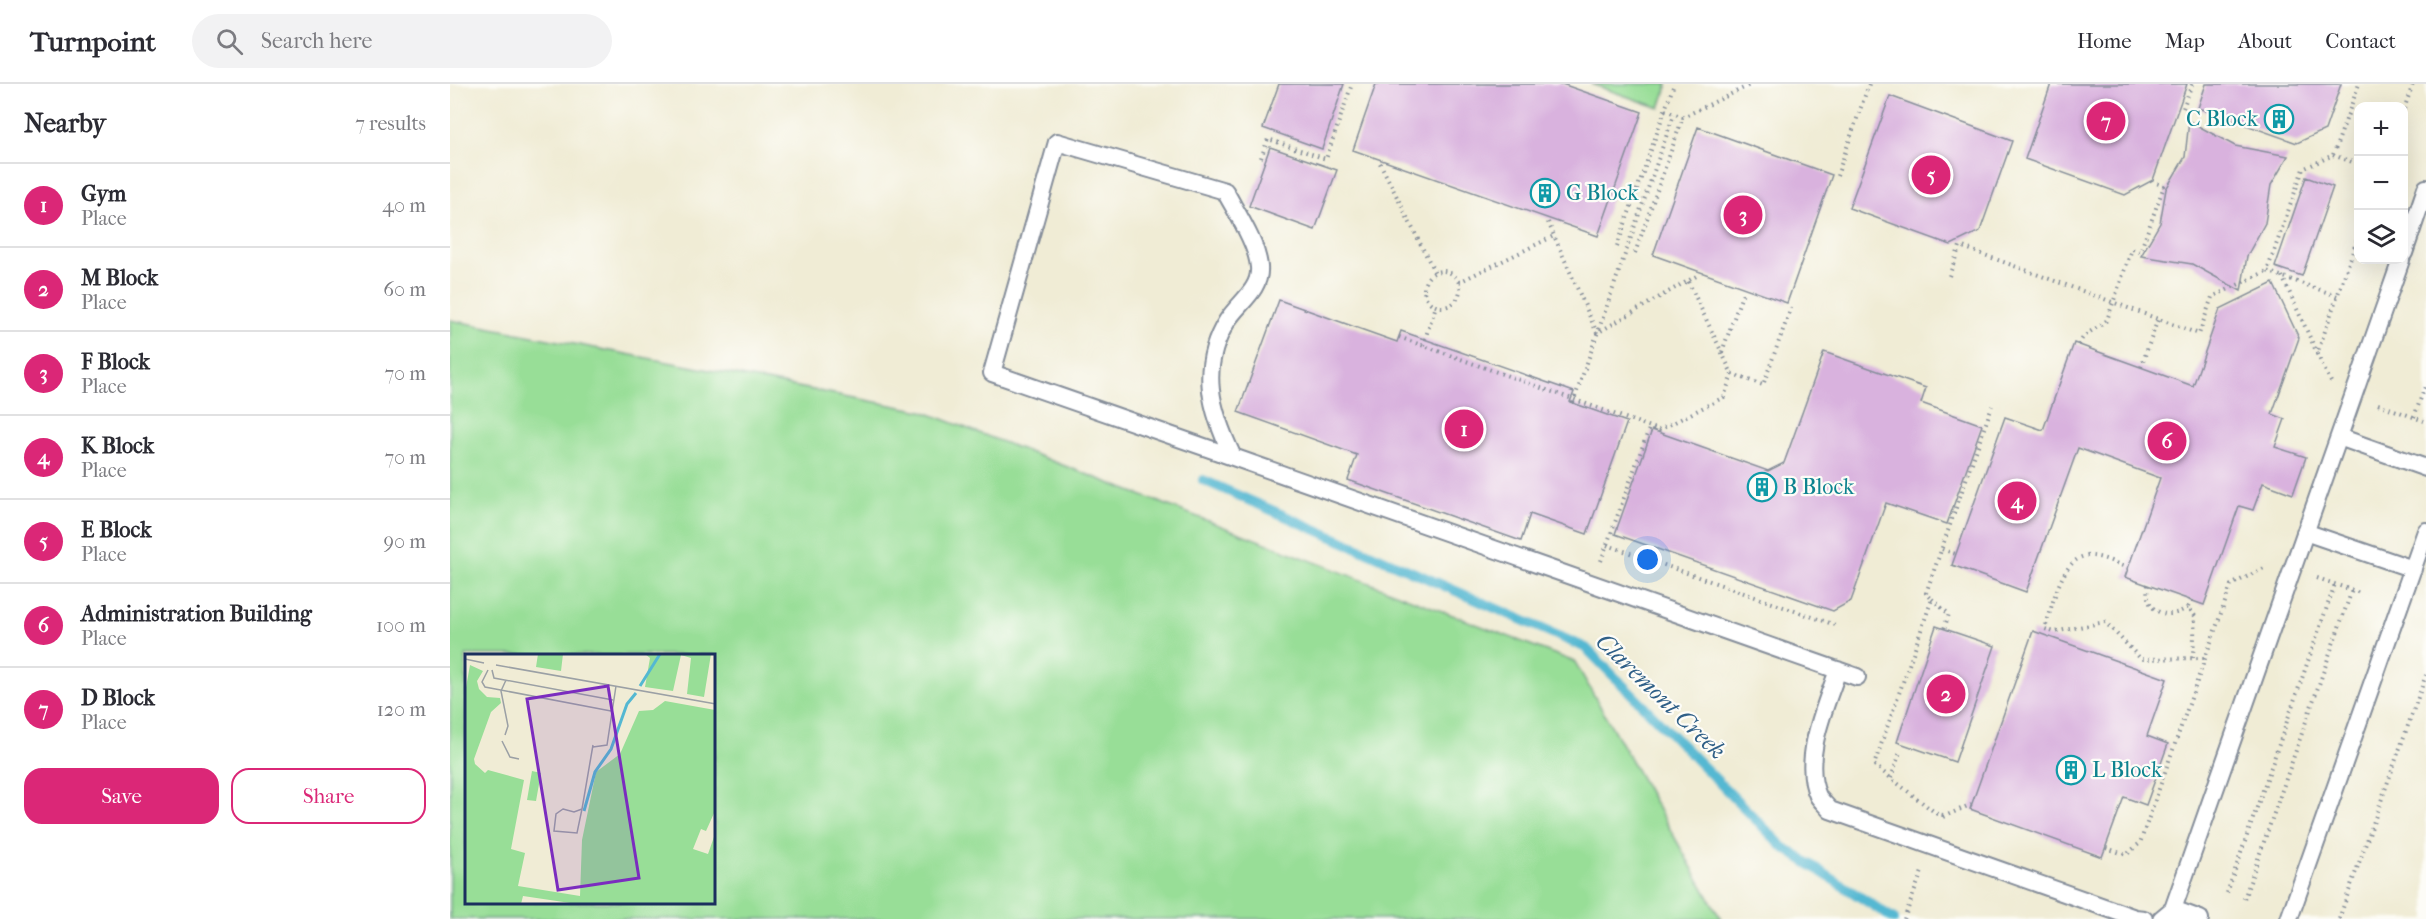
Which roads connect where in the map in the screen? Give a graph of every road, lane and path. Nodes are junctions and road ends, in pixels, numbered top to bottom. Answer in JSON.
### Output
{"nodes":[{"id":1,"x":1352,"y":84,"type":"edge"},
{"id":2,"x":1674,"y":84,"type":"edge"},
{"id":3,"x":1752,"y":84,"type":"edge"},
{"id":4,"x":1869,"y":84,"type":"edge"},
{"id":5,"x":2192,"y":84,"type":"edge"},
{"id":6,"x":2359,"y":84,"type":"edge"},
{"id":7,"x":2413,"y":84,"type":"edge"},
{"id":8,"x":2406,"y":102,"type":"edge"},
{"id":9,"x":2183,"y":108,"type":"dead end"},
{"id":10,"x":1665,"y":110,"type":"junction"},
{"id":11,"x":1674,"y":114,"type":"junction"},
{"id":12,"x":1683,"y":117,"type":"junction"},
{"id":13,"x":2333,"y":155,"type":"junction"},
{"id":14,"x":1261,"y":158,"type":"dead end"},
{"id":15,"x":1380,"y":163,"type":"dead end"},
{"id":16,"x":2354,"y":163,"type":"edge"},
{"id":17,"x":1837,"y":176,"type":"dead end"},
{"id":18,"x":2156,"y":183,"type":"dead end"},
{"id":19,"x":2426,"y":188,"type":"edge"},
{"id":20,"x":1548,"y":222,"type":"dead end"},
{"id":21,"x":1554,"y":236,"type":"junction"},
{"id":22,"x":2408,"y":239,"type":"edge"},
{"id":23,"x":1617,"y":247,"type":"dead end"},
{"id":24,"x":2354,"y":248,"type":"edge"},
{"id":25,"x":1635,"y":253,"type":"dead end"},
{"id":26,"x":2400,"y":264,"type":"edge"},
{"id":27,"x":2268,"y":271,"type":"junction"},
{"id":28,"x":1435,"y":273,"type":"junction"},
{"id":29,"x":1698,"y":275,"type":"dead end"},
{"id":30,"x":1949,"y":276,"type":"dead end"},
{"id":31,"x":2282,"y":276,"type":"junction"},
{"id":32,"x":1688,"y":281,"type":"junction"},
{"id":33,"x":1459,"y":282,"type":"junction"},
{"id":34,"x":1743,"y":291,"type":"dead end"},
{"id":35,"x":2337,"y":296,"type":"junction"},
{"id":36,"x":2113,"y":303,"type":"junction"},
{"id":37,"x":1436,"y":306,"type":"junction"},
{"id":38,"x":1791,"y":308,"type":"dead end"},
{"id":39,"x":2158,"y":319,"type":"junction"},
{"id":40,"x":1597,"y":333,"type":"junction"},
{"id":41,"x":1399,"y":337,"type":"dead end"},
{"id":42,"x":1423,"y":345,"type":"junction"},
{"id":43,"x":2079,"y":345,"type":"dead end"},
{"id":44,"x":1722,"y":352,"type":"junction"},
{"id":45,"x":2318,"y":354,"type":"junction"},
{"id":46,"x":2141,"y":368,"type":"dead end"},
{"id":47,"x":1732,"y":374,"type":"junction"},
{"id":48,"x":2426,"y":384,"type":"edge"},
{"id":49,"x":2334,"y":387,"type":"dead end"},
{"id":50,"x":1573,"y":401,"type":"junction"},
{"id":51,"x":2369,"y":401,"type":"dead end"},
{"id":52,"x":1992,"y":406,"type":"dead end"},
{"id":53,"x":2414,"y":417,"type":"junction"},
{"id":54,"x":2424,"y":421,"type":"dead end"},
{"id":55,"x":1650,"y":426,"type":"junction"},
{"id":56,"x":2339,"y":437,"type":"junction"},
{"id":57,"x":1233,"y":457,"type":"junction"},
{"id":58,"x":2426,"y":468,"type":"edge"},
{"id":59,"x":2426,"y":531,"type":"edge"},
{"id":60,"x":2305,"y":532,"type":"junction"},
{"id":61,"x":1607,"y":545,"type":"junction"},
{"id":62,"x":1942,"y":549,"type":"junction"},
{"id":63,"x":1956,"y":554,"type":"dead end"},
{"id":64,"x":1599,"y":565,"type":"dead end"},
{"id":65,"x":2271,"y":565,"type":"dead end"},
{"id":66,"x":2128,"y":568,"type":"dead end"},
{"id":67,"x":2413,"y":569,"type":"junction"},
{"id":68,"x":2313,"y":576,"type":"dead end"},
{"id":69,"x":2335,"y":584,"type":"junction"},
{"id":70,"x":2148,"y":585,"type":"dead end"},
{"id":71,"x":2352,"y":590,"type":"junction"},
{"id":72,"x":2360,"y":593,"type":"dead end"},
{"id":73,"x":1932,"y":599,"type":"junction"},
{"id":74,"x":2191,"y":600,"type":"dead end"},
{"id":75,"x":2188,"y":606,"type":"junction"},
{"id":76,"x":1838,"y":626,"type":"dead end"},
{"id":77,"x":1944,"y":629,"type":"dead end"},
{"id":78,"x":2193,"y":658,"type":"junction"},
{"id":79,"x":2205,"y":658,"type":"junction"},
{"id":80,"x":1838,"y":670,"type":"junction"},
{"id":81,"x":2426,"y":675,"type":"edge"},
{"id":82,"x":1857,"y":676,"type":"dead end"},
{"id":83,"x":1900,"y":752,"type":"dead end"},
{"id":84,"x":1891,"y":778,"type":"junction"},
{"id":85,"x":1972,"y":804,"type":"dead end"},
{"id":86,"x":1943,"y":815,"type":"junction"},
{"id":87,"x":1940,"y":823,"type":"dead end"},
{"id":88,"x":2106,"y":848,"type":"dead end"},
{"id":89,"x":1920,"y":879,"type":"dead end"},
{"id":90,"x":2227,"y":893,"type":"dead end"},
{"id":91,"x":2244,"y":899,"type":"dead end"},
{"id":92,"x":2167,"y":914,"type":"edge"},
{"id":93,"x":1904,"y":919,"type":"edge"},
{"id":94,"x":2144,"y":919,"type":"edge"},
{"id":95,"x":2200,"y":919,"type":"edge"},
{"id":96,"x":2289,"y":919,"type":"edge"},
{"id":97,"x":2339,"y":919,"type":"edge"}],
"edges":[{"from":1,"to":14,"type":"path"},
{"from":2,"to":10,"type":"path"},
{"from":3,"to":12,"type":"path"},
{"from":4,"to":17,"type":"path"},
{"from":5,"to":9,"type":"path"},
{"from":6,"to":13,"type":"path"},
{"from":7,"to":8,"type":"path"},
{"from":10,"to":11,"type":"path"},
{"from":10,"to":23,"type":"path"},
{"from":11,"to":12,"type":"path"},
{"from":11,"to":40,"type":"path"},
{"from":12,"to":25,"type":"path"},
{"from":13,"to":16,"type":"path"},
{"from":13,"to":27,"type":"path"},
{"from":15,"to":28,"type":"path"},
{"from":18,"to":36,"type":"path"},
{"from":19,"to":22,"type":"lane"},
{"from":20,"to":21,"type":"path"},
{"from":21,"to":33,"type":"path"},
{"from":21,"to":40,"type":"path"},
{"from":24,"to":35,"type":"path"},
{"from":26,"to":56,"type":"lane"},
{"from":27,"to":31,"type":"path"},
{"from":27,"to":39,"type":"path"},
{"from":28,"to":33,"type":"path"},
{"from":28,"to":37,"type":"path"},
{"from":29,"to":32,"type":"path"},
{"from":30,"to":36,"type":"path"},
{"from":31,"to":35,"type":"path"},
{"from":31,"to":45,"type":"path"},
{"from":32,"to":40,"type":"path"},
{"from":32,"to":44,"type":"path"},
{"from":33,"to":37,"type":"path"},
{"from":34,"to":44,"type":"path"},
{"from":35,"to":45,"type":"path"},
{"from":36,"to":39,"type":"path"},
{"from":36,"to":43,"type":"path"},
{"from":37,"to":42,"type":"path"},
{"from":38,"to":47,"type":"path"},
{"from":39,"to":46,"type":"path"},
{"from":40,"to":50,"type":"path"},
{"from":41,"to":42,"type":"path"},
{"from":42,"to":50,"type":"path"},
{"from":44,"to":47,"type":"path"},
{"from":45,"to":49,"type":"path"},
{"from":47,"to":55,"type":"path"},
{"from":48,"to":53,"type":"path"},
{"from":50,"to":55,"type":"path"},
{"from":51,"to":53,"type":"path"},
{"from":52,"to":62,"type":"path"},
{"from":53,"to":54,"type":"path"},
{"from":55,"to":61,"type":"path"},
{"from":56,"to":58,"type":"lane"},
{"from":56,"to":60,"type":"lane"},
{"from":57,"to":57,"type":"lane"},
{"from":57,"to":80,"type":"lane"},
{"from":59,"to":67,"type":"lane"},
{"from":60,"to":67,"type":"lane"},
{"from":60,"to":92,"type":"lane"},
{"from":61,"to":64,"type":"path"},
{"from":61,"to":76,"type":"path"},
{"from":62,"to":63,"type":"path"},
{"from":62,"to":73,"type":"path"},
{"from":65,"to":79,"type":"path"},
{"from":66,"to":78,"type":"path"},
{"from":67,"to":96,"type":"lane"},
{"from":68,"to":69,"type":"path"},
{"from":69,"to":71,"type":"path"},
{"from":69,"to":90,"type":"path"},
{"from":70,"to":75,"type":"path"},
{"from":71,"to":72,"type":"path"},
{"from":71,"to":91,"type":"path"},
{"from":73,"to":77,"type":"path"},
{"from":73,"to":84,"type":"path"},
{"from":74,"to":75,"type":"path"},
{"from":75,"to":78,"type":"path"},
{"from":78,"to":79,"type":"path"},
{"from":79,"to":88,"type":"path"},
{"from":80,"to":82,"type":"lane"},
{"from":80,"to":94,"type":"lane"},
{"from":81,"to":97,"type":"path"},
{"from":83,"to":84,"type":"path"},
{"from":84,"to":86,"type":"path"},
{"from":85,"to":86,"type":"path"},
{"from":86,"to":87,"type":"path"},
{"from":89,"to":93,"type":"path"},
{"from":92,"to":95,"type":"lane"}]}
